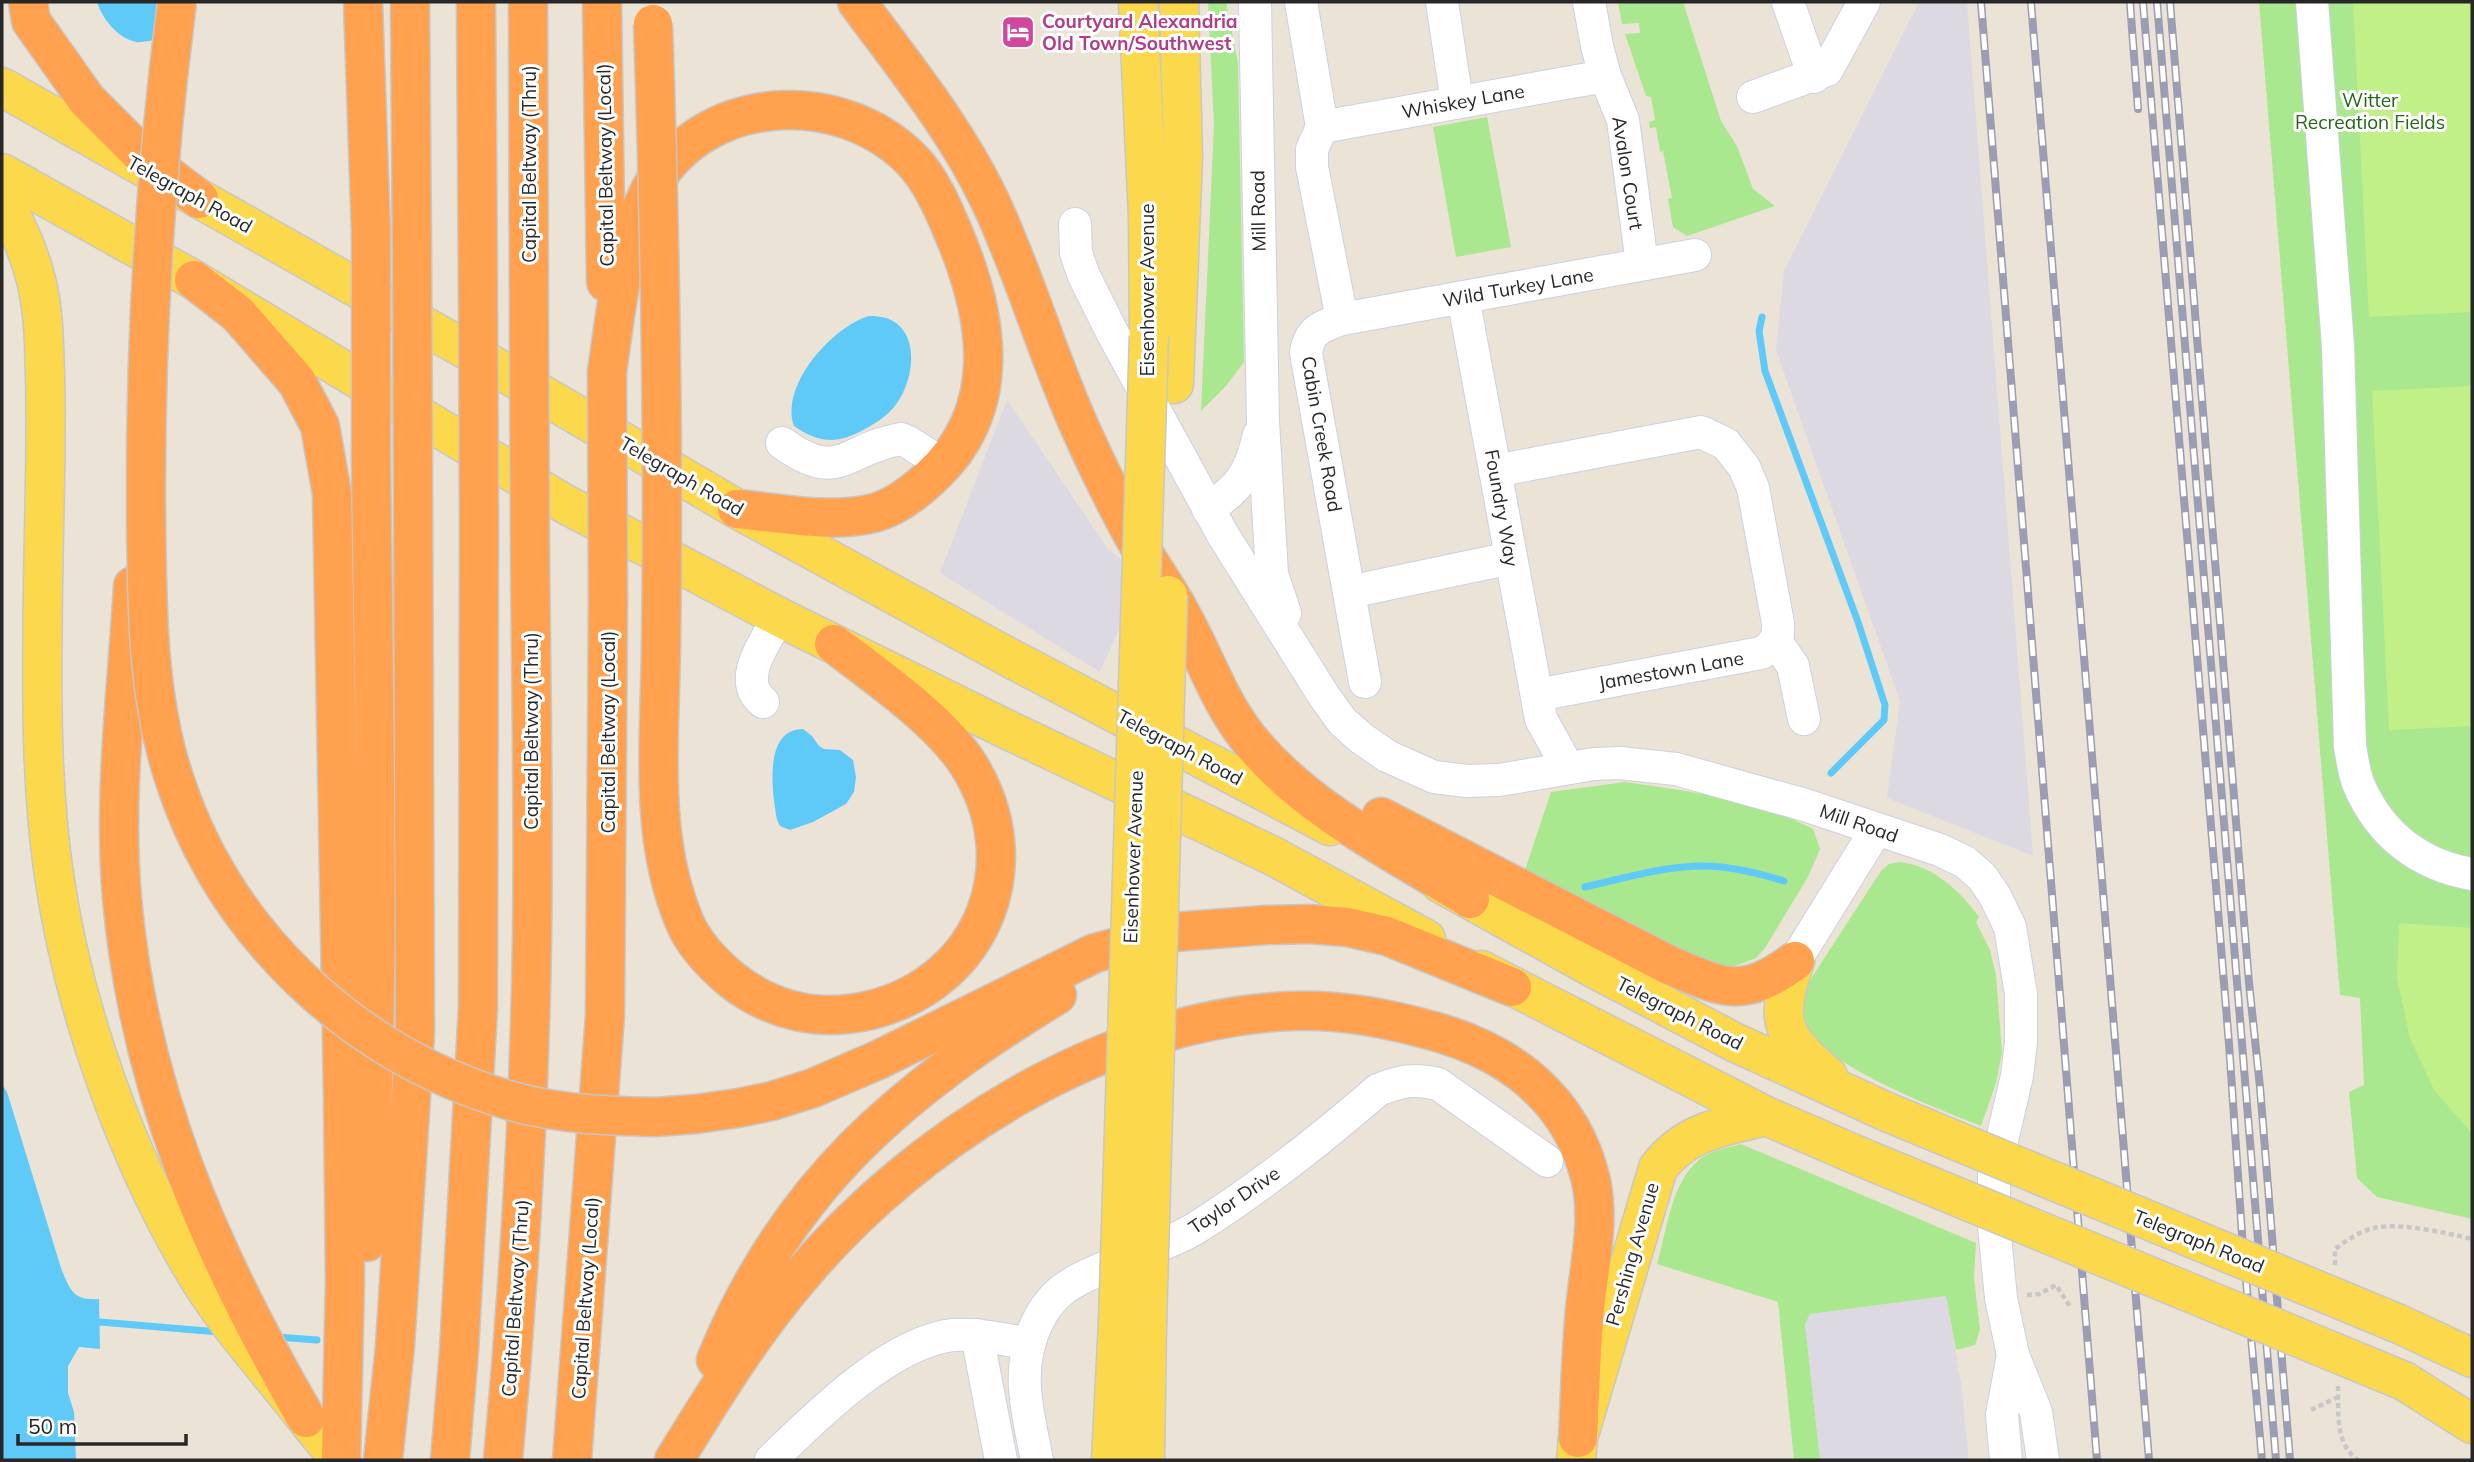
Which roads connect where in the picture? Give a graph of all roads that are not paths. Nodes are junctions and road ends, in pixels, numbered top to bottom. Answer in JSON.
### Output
{"nodes":[{"id":1,"x":28,"y":2,"type":"edge"},
{"id":2,"x":177,"y":2,"type":"edge"},
{"id":3,"x":363,"y":2,"type":"edge"},
{"id":4,"x":410,"y":2,"type":"edge"},
{"id":5,"x":476,"y":2,"type":"edge"},
{"id":6,"x":528,"y":2,"type":"edge"},
{"id":7,"x":602,"y":2,"type":"edge"},
{"id":8,"x":857,"y":2,"type":"edge"},
{"id":9,"x":1138,"y":2,"type":"edge"},
{"id":10,"x":1179,"y":2,"type":"edge"},
{"id":11,"x":1255,"y":2,"type":"edge"},
{"id":12,"x":1301,"y":2,"type":"edge"},
{"id":13,"x":1442,"y":2,"type":"edge"},
{"id":14,"x":1589,"y":2,"type":"edge"},
{"id":15,"x":1788,"y":2,"type":"edge"},
{"id":16,"x":1864,"y":2,"type":"edge"},
{"id":17,"x":2312,"y":2,"type":"edge"},
{"id":18,"x":652,"y":13,"type":"edge"},
{"id":19,"x":1605,"y":76,"type":"junction"},
{"id":20,"x":1814,"y":77,"type":"junction"},
{"id":21,"x":2,"y":87,"type":"edge"},
{"id":22,"x":1753,"y":97,"type":"dead end"},
{"id":23,"x":1457,"y":102,"type":"junction"},
{"id":24,"x":1322,"y":127,"type":"junction"},
{"id":25,"x":2,"y":173,"type":"edge"},
{"id":26,"x":199,"y":199,"type":"junction"},
{"id":27,"x":2,"y":200,"type":"edge"},
{"id":28,"x":1075,"y":224,"type":"dead end"},
{"id":29,"x":1695,"y":255,"type":"dead end"},
{"id":30,"x":1642,"y":264,"type":"junction"},
{"id":31,"x":194,"y":279,"type":"junction"},
{"id":32,"x":1463,"y":297,"type":"junction"},
{"id":33,"x":1342,"y":319,"type":"junction"},
{"id":34,"x":607,"y":372,"type":"junction"},
{"id":35,"x":145,"y":398,"type":"junction"},
{"id":36,"x":1263,"y":421,"type":"junction"},
{"id":37,"x":782,"y":443,"type":"dead end"},
{"id":38,"x":944,"y":465,"type":"junction"},
{"id":39,"x":1495,"y":471,"type":"junction"},
{"id":40,"x":737,"y":509,"type":"junction"},
{"id":41,"x":1208,"y":509,"type":"junction"},
{"id":42,"x":1511,"y":558,"type":"junction"},
{"id":43,"x":1349,"y":592,"type":"junction"},
{"id":44,"x":779,"y":617,"type":"junction"},
{"id":45,"x":1182,"y":617,"type":"junction"},
{"id":46,"x":1775,"y":640,"type":"junction"},
{"id":47,"x":834,"y":645,"type":"junction"},
{"id":48,"x":1297,"y":652,"type":"junction"},
{"id":49,"x":1365,"y":682,"type":"dead end"},
{"id":50,"x":763,"y":702,"type":"dead end"},
{"id":51,"x":1539,"y":707,"type":"junction"},
{"id":52,"x":1804,"y":719,"type":"dead end"},
{"id":53,"x":1568,"y":768,"type":"junction"},
{"id":54,"x":1521,"y":776,"type":"junction"},
{"id":55,"x":1876,"y":830,"type":"junction"},
{"id":56,"x":2472,"y":874,"type":"edge"},
{"id":57,"x":1469,"y":899,"type":"junction"},
{"id":58,"x":1222,"y":930,"type":"junction"},
{"id":59,"x":1795,"y":961,"type":"junction"},
{"id":60,"x":1595,"y":969,"type":"junction"},
{"id":61,"x":1512,"y":987,"type":"junction"},
{"id":62,"x":1870,"y":1105,"type":"junction"},
{"id":63,"x":1766,"y":1116,"type":"junction"},
{"id":64,"x":1547,"y":1161,"type":"dead end"},
{"id":65,"x":1133,"y":1323,"type":"junction"},
{"id":66,"x":2399,"y":1324,"type":"junction"},
{"id":67,"x":977,"y":1335,"type":"junction"},
{"id":68,"x":2472,"y":1342,"type":"edge"},
{"id":69,"x":1027,"y":1343,"type":"junction"},
{"id":70,"x":2013,"y":1355,"type":"junction"},
{"id":71,"x":2472,"y":1357,"type":"edge"},
{"id":72,"x":2404,"y":1381,"type":"junction"},
{"id":73,"x":2472,"y":1404,"type":"edge"},
{"id":74,"x":306,"y":1418,"type":"junction"},
{"id":75,"x":2472,"y":1424,"type":"edge"},
{"id":76,"x":1577,"y":1449,"type":"edge"},
{"id":77,"x":341,"y":1460,"type":"edge"},
{"id":78,"x":349,"y":1460,"type":"edge"},
{"id":79,"x":383,"y":1460,"type":"edge"},
{"id":80,"x":450,"y":1460,"type":"edge"},
{"id":81,"x":503,"y":1460,"type":"edge"},
{"id":82,"x":572,"y":1460,"type":"edge"},
{"id":83,"x":674,"y":1460,"type":"edge"},
{"id":84,"x":771,"y":1460,"type":"edge"},
{"id":85,"x":1000,"y":1460,"type":"edge"},
{"id":86,"x":1038,"y":1460,"type":"edge"},
{"id":87,"x":1111,"y":1460,"type":"edge"},
{"id":88,"x":1145,"y":1460,"type":"edge"},
{"id":89,"x":2006,"y":1460,"type":"edge"},
{"id":90,"x":2042,"y":1460,"type":"edge"}],
"edges":[{"from":1,"to":26,"type":"highway"},
{"from":2,"to":35,"type":"highway","bridge":true},
{"from":3,"to":78,"type":"highway","bridge":true},
{"from":4,"to":79,"type":"highway","bridge":true},
{"from":5,"to":80,"type":"highway","bridge":true},
{"from":6,"to":81,"type":"highway","name":"Capital Beltway (Thru)","bridge":true},
{"from":7,"to":34,"type":"highway","name":"Capital Beltway (Local)"},
{"from":8,"to":45,"type":"highway"},
{"from":9,"to":65,"type":"main road","name":"Eisenhower Avenue","bridge":true},
{"from":10,"to":65,"type":"main road","name":"Eisenhower Avenue","bridge":true},
{"from":11,"to":36,"type":"street","name":"Mill Road"},
{"from":12,"to":24,"type":"street"},
{"from":13,"to":23,"type":"street"},
{"from":14,"to":19,"type":"street","name":"Avalon Court"},
{"from":15,"to":20,"type":"street"},
{"from":16,"to":20,"type":"street"},
{"from":17,"to":56,"type":"street"},
{"from":18,"to":47,"type":"highway","bridge":true},
{"from":19,"to":23,"type":"street","name":"Whiskey Lane"},
{"from":19,"to":30,"type":"street","name":"Avalon Court"},
{"from":20,"to":22,"type":"street"},
{"from":21,"to":26,"type":"main road","name":"Telegraph Road"},
{"from":23,"to":24,"type":"street","name":"Whiskey Lane"},
{"from":24,"to":33,"type":"street"},
{"from":25,"to":31,"type":"main road"},
{"from":26,"to":40,"type":"main road","name":"Telegraph Road"},
{"from":27,"to":74,"type":"main road"},
{"from":28,"to":41,"type":"street"},
{"from":29,"to":30,"type":"street","name":"Wild Turkey Lane"},
{"from":30,"to":32,"type":"street","name":"Wild Turkey Lane"},
{"from":31,"to":44,"type":"main road"},
{"from":31,"to":77,"type":"highway"},
{"from":32,"to":33,"type":"street","name":"Wild Turkey Lane"},
{"from":32,"to":39,"type":"street","name":"Foundry Way"},
{"from":33,"to":43,"type":"street","name":"Cabin Creek Road"},
{"from":34,"to":38,"type":"highway"},
{"from":34,"to":82,"type":"highway","name":"Capital Beltway (Local)","bridge":true},
{"from":35,"to":58,"type":"highway","bridge":true},
{"from":35,"to":74,"type":"highway","bridge":true},
{"from":36,"to":41,"type":"street","name":"Mill Road"},
{"from":36,"to":48,"type":"street","name":"Mill Road"},
{"from":37,"to":38,"type":"street"},
{"from":38,"to":40,"type":"highway"},
{"from":39,"to":42,"type":"street","name":"Foundry Way"},
{"from":39,"to":46,"type":"street"},
{"from":40,"to":57,"type":"main road","name":"Telegraph Road"},
{"from":41,"to":48,"type":"street","name":"Mill Road"},
{"from":42,"to":43,"type":"street"},
{"from":42,"to":51,"type":"street","name":"Foundry Way"},
{"from":43,"to":49,"type":"street","name":"Cabin Creek Road"},
{"from":44,"to":47,"type":"main road"},
{"from":44,"to":50,"type":"street"},
{"from":45,"to":57,"type":"highway"},
{"from":45,"to":59,"type":"highway"},
{"from":46,"to":51,"type":"street","name":"Jamestown Lane"},
{"from":46,"to":52,"type":"street"},
{"from":47,"to":61,"type":"main road"},
{"from":48,"to":54,"type":"street","name":"Mill Road"},
{"from":51,"to":53,"type":"street","name":"Foundry Way"},
{"from":51,"to":54,"type":"street"},
{"from":53,"to":54,"type":"street","name":"Mill Road"},
{"from":53,"to":55,"type":"street","name":"Mill Road"},
{"from":55,"to":59,"type":"street"},
{"from":55,"to":70,"type":"street","name":"Mill Road"},
{"from":57,"to":60,"type":"main road","name":"Telegraph Road"},
{"from":58,"to":61,"type":"highway"},
{"from":58,"to":83,"type":"highway"},
{"from":59,"to":60,"type":"main road"},
{"from":59,"to":62,"type":"main road"},
{"from":60,"to":62,"type":"main road","name":"Telegraph Road"},
{"from":61,"to":63,"type":"main road"},
{"from":62,"to":66,"type":"main road","name":"Telegraph Road","bridge":true},
{"from":63,"to":72,"type":"main road","bridge":true},
{"from":63,"to":76,"type":"main road","name":"Pershing Avenue"},
{"from":64,"to":69,"type":"street","name":"Taylor Drive"},
{"from":65,"to":87,"type":"main road","name":"Eisenhower Avenue"},
{"from":65,"to":88,"type":"main road","name":"Eisenhower Avenue"},
{"from":66,"to":68,"type":"main road"},
{"from":66,"to":71,"type":"main road"},
{"from":67,"to":69,"type":"street"},
{"from":67,"to":84,"type":"street"},
{"from":67,"to":85,"type":"street"},
{"from":69,"to":86,"type":"street","name":"Taylor Drive"},
{"from":70,"to":89,"type":"street","name":"Mill Road"},
{"from":70,"to":90,"type":"street","name":"Mill Road"},
{"from":72,"to":73,"type":"main road"},
{"from":72,"to":75,"type":"main road"},
{"from":74,"to":77,"type":"main road"},
{"from":76,"to":83,"type":"highway"}]}
